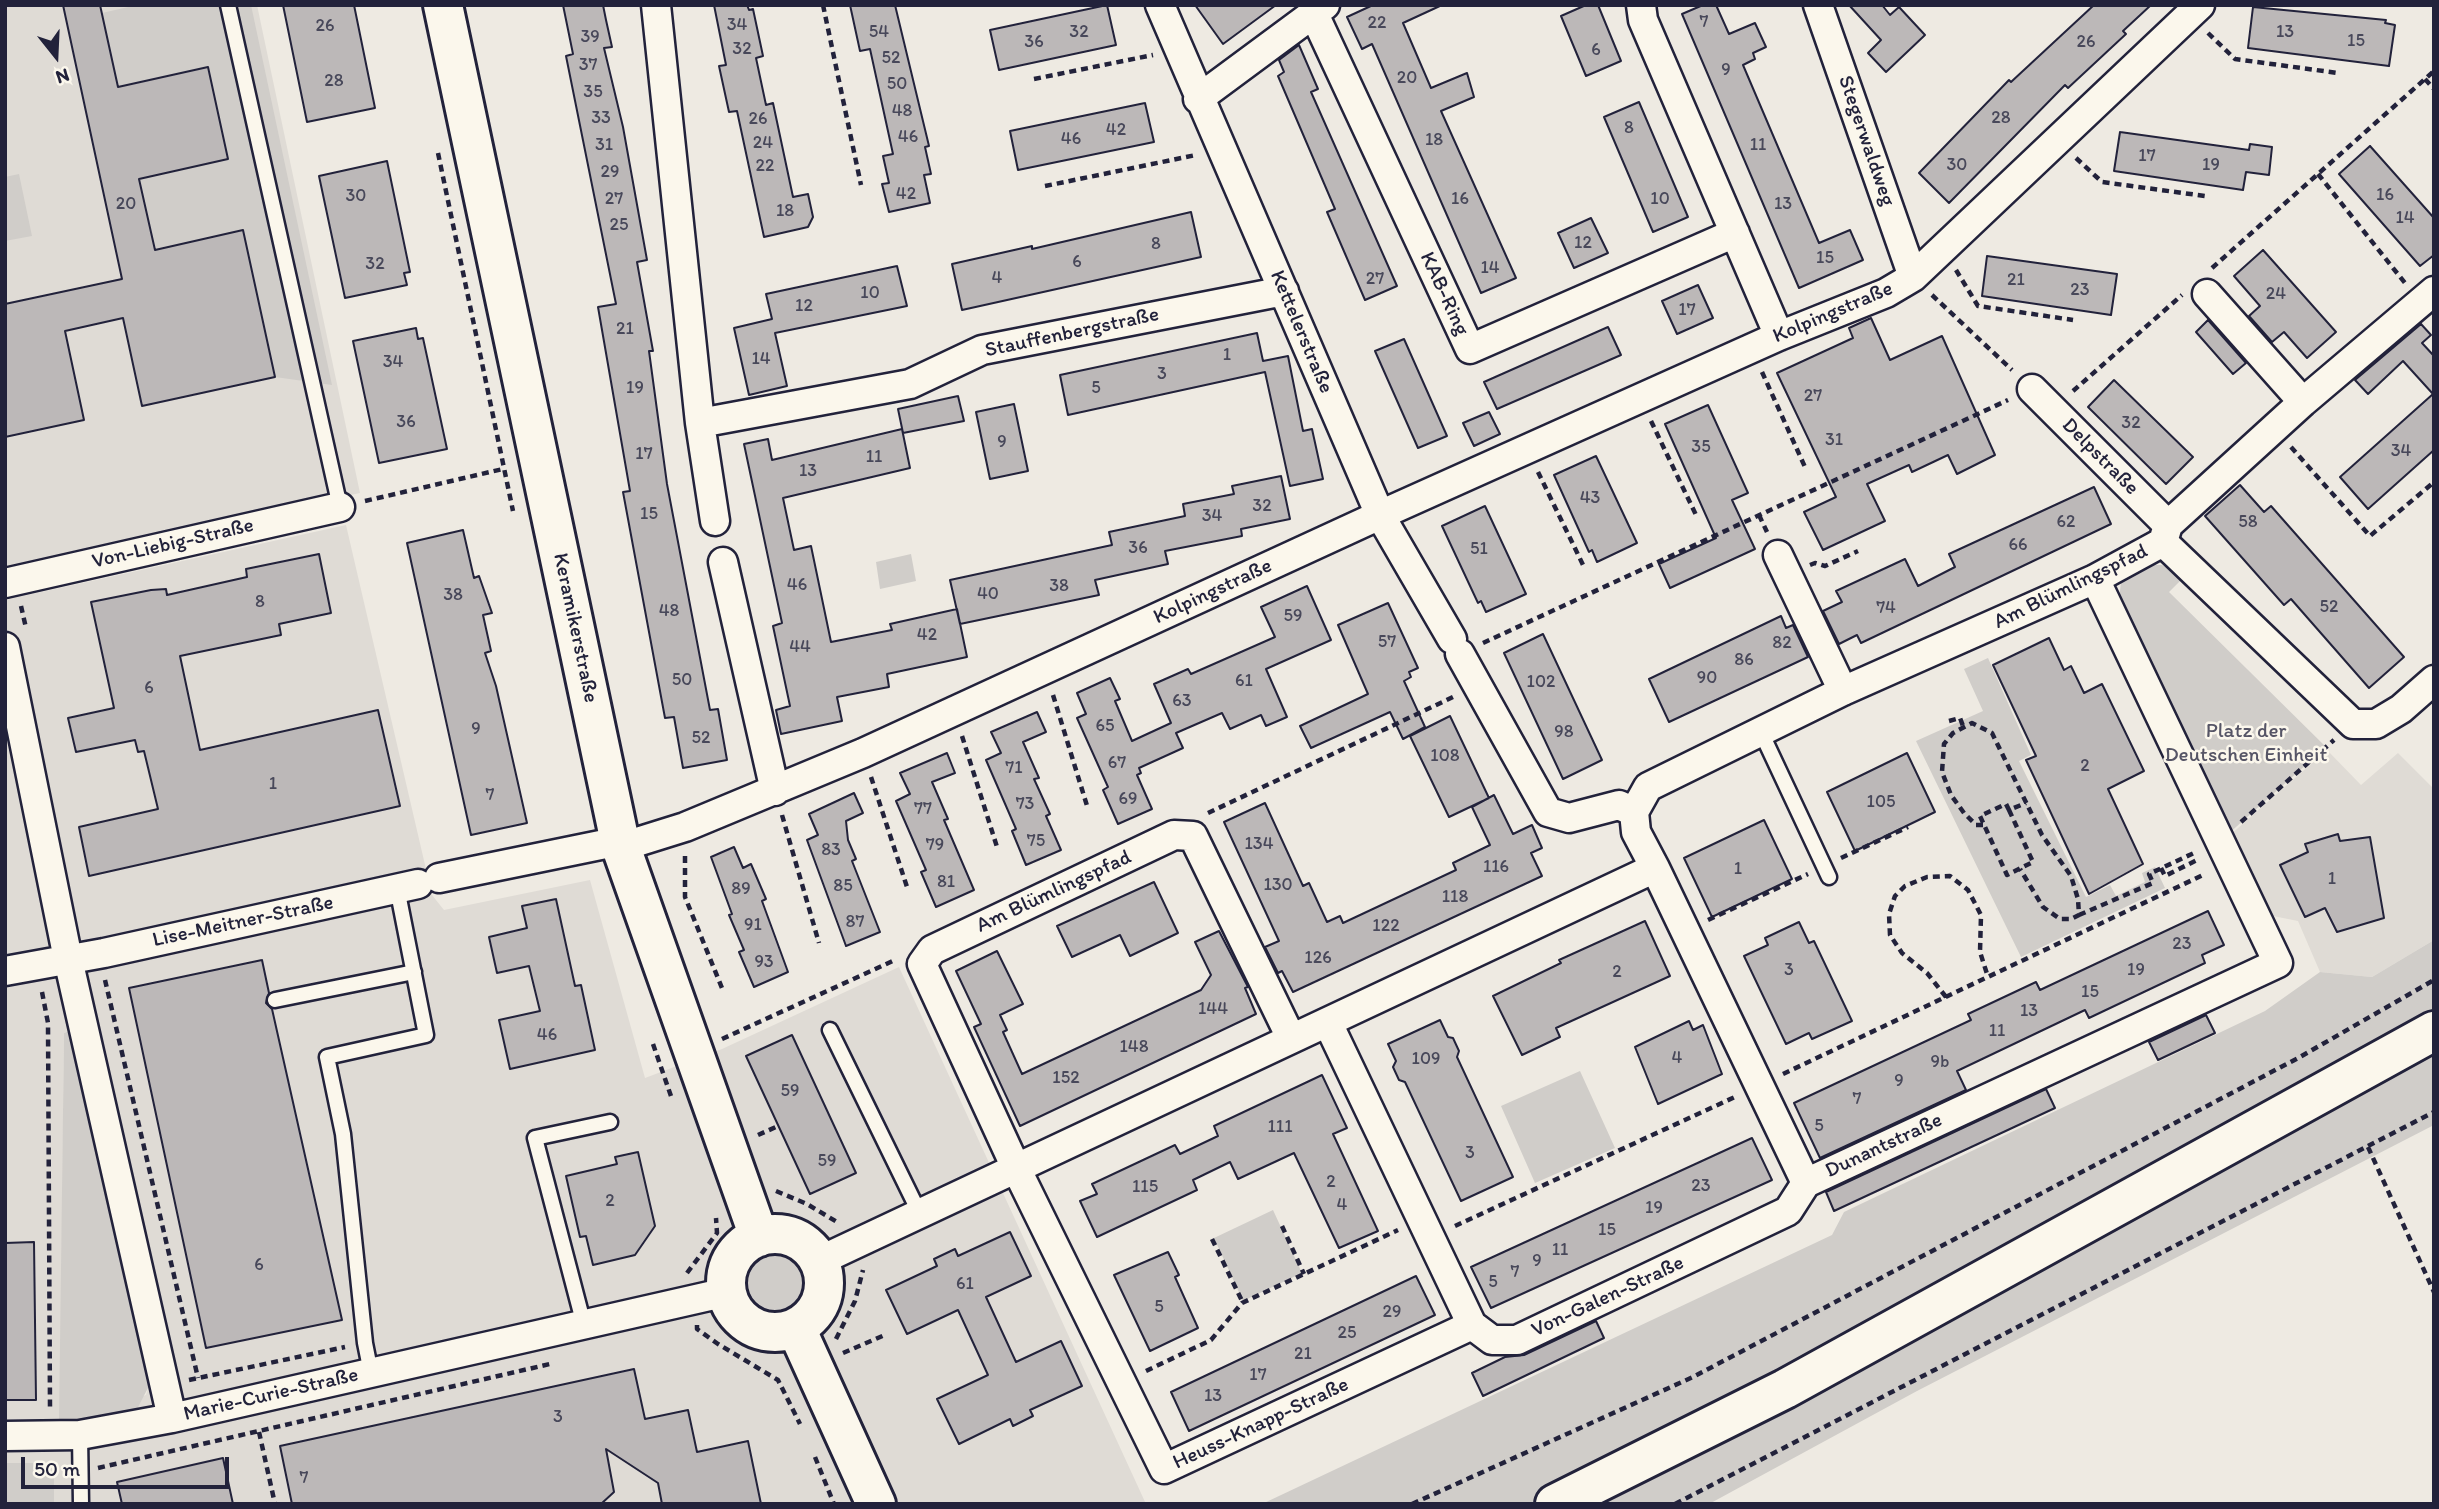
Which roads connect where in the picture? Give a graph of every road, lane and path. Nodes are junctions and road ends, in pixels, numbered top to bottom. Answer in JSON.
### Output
{"nodes":[{"id":1,"x":228,"y":5,"type":"edge"},
{"id":2,"x":443,"y":5,"type":"edge"},
{"id":3,"x":656,"y":5,"type":"edge"},
{"id":4,"x":824,"y":5,"type":"edge"},
{"id":5,"x":1160,"y":5,"type":"edge"},
{"id":6,"x":1641,"y":5,"type":"edge"},
{"id":7,"x":1818,"y":5,"type":"edge"},
{"id":8,"x":1319,"y":10,"type":"edge"},
{"id":9,"x":2195,"y":10,"type":"edge"},
{"id":10,"x":1178,"y":50,"type":"junction"},
{"id":11,"x":2434,"y":71,"type":"edge"},
{"id":12,"x":2338,"y":73,"type":"dead end"},
{"id":13,"x":1034,"y":79,"type":"dead end"},
{"id":14,"x":2425,"y":79,"type":"junction"},
{"id":15,"x":2434,"y":89,"type":"edge"},
{"id":16,"x":1198,"y":99,"type":"junction"},
{"id":17,"x":2059,"y":139,"type":"junction"},
{"id":18,"x":1221,"y":150,"type":"junction"},
{"id":19,"x":2318,"y":174,"type":"junction"},
{"id":20,"x":861,"y":185,"type":"dead end"},
{"id":21,"x":1045,"y":186,"type":"dead end"},
{"id":22,"x":2205,"y":196,"type":"dead end"},
{"id":23,"x":1735,"y":233,"type":"junction"},
{"id":24,"x":1944,"y":248,"type":"junction"},
{"id":25,"x":1913,"y":278,"type":"junction"},
{"id":26,"x":2199,"y":286,"type":"junction"},
{"id":27,"x":1284,"y":291,"type":"junction"},
{"id":28,"x":2429,"y":298,"type":"edge"},
{"id":29,"x":2073,"y":320,"type":"dead end"},
{"id":30,"x":1779,"y":336,"type":"junction"},
{"id":31,"x":1751,"y":349,"type":"junction"},
{"id":32,"x":2032,"y":389,"type":"junction"},
{"id":33,"x":1640,"y":398,"type":"junction"},
{"id":34,"x":2303,"y":402,"type":"junction"},
{"id":35,"x":2053,"y":409,"type":"junction"},
{"id":36,"x":700,"y":423,"type":"junction"},
{"id":37,"x":2274,"y":428,"type":"junction"},
{"id":38,"x":1527,"y":449,"type":"junction"},
{"id":39,"x":540,"y":460,"type":"junction"},
{"id":40,"x":1805,"y":467,"type":"dead end"},
{"id":41,"x":2434,"y":482,"type":"edge"},
{"id":42,"x":340,"y":507,"type":"junction"},
{"id":43,"x":1380,"y":514,"type":"junction"},
{"id":44,"x":1696,"y":515,"type":"dead end"},
{"id":45,"x":715,"y":522,"type":"dead end"},
{"id":46,"x":2165,"y":534,"type":"junction"},
{"id":47,"x":1857,"y":551,"type":"dead end"},
{"id":48,"x":723,"y":562,"type":"dead end"},
{"id":49,"x":1783,"y":565,"type":"joint"},
{"id":50,"x":1584,"y":569,"type":"dead end"},
{"id":51,"x":2095,"y":579,"type":"junction"},
{"id":52,"x":5,"y":583,"type":"edge"},
{"id":53,"x":5,"y":647,"type":"edge"},
{"id":54,"x":1456,"y":647,"type":"junction"},
{"id":55,"x":1046,"y":670,"type":"junction"},
{"id":56,"x":2434,"y":680,"type":"edge"},
{"id":57,"x":1476,"y":686,"type":"junction"},
{"id":58,"x":1843,"y":691,"type":"junction"},
{"id":59,"x":954,"y":712,"type":"junction"},
{"id":60,"x":1949,"y":721,"type":"dead end"},
{"id":61,"x":2353,"y":723,"type":"junction"},
{"id":62,"x":1963,"y":726,"type":"junction"},
{"id":63,"x":1761,"y":732,"type":"junction"},
{"id":64,"x":863,"y":753,"type":"junction"},
{"id":65,"x":775,"y":791,"type":"junction"},
{"id":66,"x":2026,"y":803,"type":"junction"},
{"id":67,"x":1088,"y":809,"type":"dead end"},
{"id":68,"x":2009,"y":810,"type":"junction"},
{"id":69,"x":1634,"y":812,"type":"junction"},
{"id":70,"x":1983,"y":825,"type":"junction"},
{"id":71,"x":685,"y":827,"type":"junction"},
{"id":72,"x":1908,"y":827,"type":"dead end"},
{"id":73,"x":1194,"y":836,"type":"junction"},
{"id":74,"x":620,"y":844,"type":"junction"},
{"id":75,"x":997,"y":847,"type":"dead end"},
{"id":76,"x":2226,"y":851,"type":"junction"},
{"id":77,"x":2196,"y":852,"type":"junction"},
{"id":78,"x":2161,"y":868,"type":"junction"},
{"id":79,"x":1655,"y":869,"type":"junction"},
{"id":80,"x":2020,"y":869,"type":"junction"},
{"id":81,"x":1827,"y":871,"type":"junction"},
{"id":82,"x":418,"y":884,"type":"junction"},
{"id":83,"x":907,"y":887,"type":"dead end"},
{"id":84,"x":2079,"y":915,"type":"junction"},
{"id":85,"x":1685,"y":931,"type":"junction"},
{"id":86,"x":819,"y":943,"type":"dead end"},
{"id":87,"x":68,"y":958,"type":"junction"},
{"id":88,"x":38,"y":964,"type":"junction"},
{"id":89,"x":922,"y":964,"type":"junction"},
{"id":90,"x":5,"y":971,"type":"edge"},
{"id":91,"x":414,"y":972,"type":"junction"},
{"id":92,"x":1988,"y":977,"type":"junction"},
{"id":93,"x":2434,"y":980,"type":"edge"},
{"id":94,"x":722,"y":988,"type":"dead end"},
{"id":95,"x":1946,"y":997,"type":"junction"},
{"id":96,"x":275,"y":1000,"type":"dead end"},
{"id":97,"x":1328,"y":1023,"type":"junction"},
{"id":98,"x":830,"y":1030,"type":"dead end"},
{"id":99,"x":2434,"y":1031,"type":"edge"},
{"id":100,"x":1291,"y":1038,"type":"junction"},
{"id":101,"x":676,"y":1059,"type":"junction"},
{"id":102,"x":1760,"y":1085,"type":"junction"},
{"id":103,"x":2434,"y":1112,"type":"edge"},
{"id":104,"x":610,"y":1122,"type":"dead end"},
{"id":105,"x":778,"y":1126,"type":"dead end"},
{"id":106,"x":751,"y":1138,"type":"dead end"},
{"id":107,"x":2368,"y":1147,"type":"junction"},
{"id":108,"x":1016,"y":1168,"type":"junction"},
{"id":109,"x":1806,"y":1183,"type":"junction"},
{"id":110,"x":920,"y":1214,"type":"junction"},
{"id":111,"x":1282,"y":1226,"type":"dead end"},
{"id":112,"x":1425,"y":1228,"type":"junction"},
{"id":113,"x":759,"y":1237,"type":"junction"},
{"id":114,"x":1212,"y":1239,"type":"dead end"},
{"id":115,"x":819,"y":1261,"type":"junction"},
{"id":116,"x":1304,"y":1274,"type":"junction"},
{"id":117,"x":727,"y":1292,"type":"junction"},
{"id":118,"x":2434,"y":1292,"type":"edge"},
{"id":119,"x":1243,"y":1303,"type":"junction"},
{"id":120,"x":584,"y":1325,"type":"junction"},
{"id":121,"x":1472,"y":1325,"type":"junction"},
{"id":122,"x":796,"y":1328,"type":"junction"},
{"id":123,"x":698,"y":1329,"type":"dead end"},
{"id":124,"x":684,"y":1332,"type":"dead end"},
{"id":125,"x":887,"y":1334,"type":"dead end"},
{"id":126,"x":836,"y":1356,"type":"dead end"},
{"id":127,"x":551,"y":1363,"type":"dead end"},
{"id":128,"x":371,"y":1373,"type":"junction"},
{"id":129,"x":778,"y":1380,"type":"dead end"},
{"id":130,"x":1120,"y":1384,"type":"junction"},
{"id":131,"x":172,"y":1418,"type":"junction"},
{"id":132,"x":803,"y":1430,"type":"dead end"},
{"id":133,"x":259,"y":1432,"type":"junction"},
{"id":134,"x":80,"y":1435,"type":"junction"},
{"id":135,"x":5,"y":1436,"type":"edge"},
{"id":136,"x":51,"y":1436,"type":"junction"},
{"id":137,"x":814,"y":1454,"type":"dead end"},
{"id":138,"x":80,"y":1473,"type":"junction"},
{"id":139,"x":81,"y":1504,"type":"edge"},
{"id":140,"x":275,"y":1504,"type":"edge"},
{"id":141,"x":834,"y":1504,"type":"edge"},
{"id":142,"x":876,"y":1504,"type":"edge"},
{"id":143,"x":1412,"y":1504,"type":"edge"},
{"id":144,"x":1555,"y":1504,"type":"edge"},
{"id":145,"x":1675,"y":1504,"type":"edge"}],
"edges":[{"from":1,"to":42,"type":"lane"},
{"from":2,"to":39,"type":"street","name":"Keramikerstraße"},
{"from":3,"to":36,"type":"street"},
{"from":4,"to":20,"type":"path"},
{"from":5,"to":10,"type":"street","name":"Kettelerstraße"},
{"from":6,"to":23,"type":"street"},
{"from":7,"to":25,"type":"street","name":"Stegerwaldweg"},
{"from":8,"to":16,"type":"street"},
{"from":8,"to":23,"type":"street","name":"KAB-Ring"},
{"from":9,"to":12,"type":"path"},
{"from":9,"to":17,"type":"street","name":"Kolpingstraße"},
{"from":10,"to":13,"type":"path"},
{"from":10,"to":16,"type":"street","name":"Kettelerstraße"},
{"from":11,"to":14,"type":"path"},
{"from":14,"to":15,"type":"path"},
{"from":14,"to":19,"type":"path"},
{"from":16,"to":18,"type":"street","name":"Kettelerstraße"},
{"from":17,"to":22,"type":"path"},
{"from":17,"to":24,"type":"street","name":"Kolpingstraße"},
{"from":18,"to":21,"type":"path"},
{"from":18,"to":27,"type":"street","name":"Kettelerstraße"},
{"from":19,"to":26,"type":"path"},
{"from":19,"to":28,"type":"path"},
{"from":23,"to":30,"type":"street"},
{"from":24,"to":25,"type":"street","name":"Kolpingstraße"},
{"from":24,"to":29,"type":"path"},
{"from":25,"to":30,"type":"street","name":"Kolpingstraße"},
{"from":25,"to":32,"type":"path"},
{"from":26,"to":34,"type":"street"},
{"from":26,"to":35,"type":"path"},
{"from":27,"to":36,"type":"street","name":"Stauffenbergstraße"},
{"from":27,"to":43,"type":"street","name":"Kettelerstraße"},
{"from":28,"to":34,"type":"street"},
{"from":30,"to":31,"type":"street","name":"Kolpingstraße"},
{"from":31,"to":33,"type":"street","name":"Kolpingstraße"},
{"from":31,"to":40,"type":"path","name":"Kolpingstraße"},
{"from":32,"to":35,"type":"street","name":"Delpstraße"},
{"from":32,"to":54,"type":"path"},
{"from":33,"to":38,"type":"street","name":"Kolpingstraße"},
{"from":33,"to":44,"type":"path"},
{"from":34,"to":37,"type":"street"},
{"from":35,"to":46,"type":"street","name":"Delpstraße"},
{"from":36,"to":45,"type":"street"},
{"from":37,"to":41,"type":"path"},
{"from":37,"to":46,"type":"street"},
{"from":38,"to":43,"type":"street","name":"Kolpingstraße"},
{"from":38,"to":50,"type":"path"},
{"from":39,"to":42,"type":"path"},
{"from":39,"to":74,"type":"street","name":"Keramikerstraße"},
{"from":42,"to":52,"type":"street","name":"Von-Liebig-Straße"},
{"from":43,"to":54,"type":"street"},
{"from":43,"to":55,"type":"street","name":"Kolpingstraße"},
{"from":46,"to":51,"type":"street","name":"Am Blümlingspfad"},
{"from":46,"to":61,"type":"street","name":"Am Blümlingspfad"},
{"from":47,"to":49,"type":"path"},
{"from":48,"to":65,"type":"street"},
{"from":49,"to":58,"type":"street"},
{"from":51,"to":58,"type":"street","name":"Am Blümlingspfad"},
{"from":51,"to":76,"type":"street"},
{"from":53,"to":87,"type":"street"},
{"from":54,"to":57,"type":"street"},
{"from":55,"to":59,"type":"street","name":"Kolpingstraße"},
{"from":55,"to":67,"type":"path"},
{"from":56,"to":61,"type":"street"},
{"from":57,"to":69,"type":"street"},
{"from":57,"to":73,"type":"path"},
{"from":58,"to":63,"type":"street","name":"Am Blümlingspfad"},
{"from":59,"to":64,"type":"street","name":"Kolpingstraße"},
{"from":59,"to":75,"type":"path"},
{"from":60,"to":62,"type":"path"},
{"from":61,"to":76,"type":"path"},
{"from":62,"to":66,"type":"path"},
{"from":62,"to":70,"type":"path"},
{"from":63,"to":69,"type":"street","name":"Am Blümlingspfad"},
{"from":63,"to":81,"type":"lane"},
{"from":64,"to":65,"type":"street","name":"Kolpingstraße"},
{"from":64,"to":83,"type":"path"},
{"from":65,"to":71,"type":"street","name":"Kolpingstraße"},
{"from":65,"to":86,"type":"path"},
{"from":66,"to":68,"type":"path"},
{"from":66,"to":84,"type":"path"},
{"from":68,"to":70,"type":"path"},
{"from":68,"to":80,"type":"path"},
{"from":69,"to":79,"type":"street"},
{"from":70,"to":80,"type":"path"},
{"from":71,"to":74,"type":"street","name":"Kolpingstraße"},
{"from":71,"to":94,"type":"path"},
{"from":72,"to":81,"type":"path"},
{"from":73,"to":89,"type":"street","name":"Am Blümlingspfad"},
{"from":73,"to":100,"type":"street"},
{"from":74,"to":82,"type":"street","name":"Lise-Meitner-Straße"},
{"from":74,"to":101,"type":"street","name":"Keramikerstraße"},
{"from":76,"to":77,"type":"path"},
{"from":76,"to":92,"type":"path"},
{"from":76,"to":109,"type":"street","name":"Dunantstraße"},
{"from":77,"to":78,"type":"path"},
{"from":77,"to":78,"type":"path"},
{"from":78,"to":84,"type":"path"},
{"from":79,"to":85,"type":"street","name":"Dunantstraße"},
{"from":79,"to":97,"type":"street"},
{"from":80,"to":84,"type":"path"},
{"from":81,"to":85,"type":"path"},
{"from":82,"to":87,"type":"street","name":"Lise-Meitner-Straße"},
{"from":82,"to":91,"type":"lane"},
{"from":85,"to":102,"type":"street","name":"Dunantstraße"},
{"from":87,"to":88,"type":"street"},
{"from":87,"to":131,"type":"street","name":"Marie-Curie-Straße"},
{"from":88,"to":90,"type":"street"},
{"from":88,"to":136,"type":"path"},
{"from":89,"to":101,"type":"path"},
{"from":89,"to":108,"type":"street"},
{"from":91,"to":96,"type":"lane"},
{"from":91,"to":128,"type":"lane"},
{"from":92,"to":95,"type":"path"},
{"from":92,"to":95,"type":"path"},
{"from":93,"to":143,"type":"path"},
{"from":95,"to":102,"type":"path"},
{"from":97,"to":100,"type":"street"},
{"from":97,"to":112,"type":"street"},
{"from":98,"to":110,"type":"lane"},
{"from":99,"to":144,"type":"street"},
{"from":100,"to":108,"type":"street"},
{"from":101,"to":113,"type":"street","name":"Keramikerstraße"},
{"from":102,"to":109,"type":"street","name":"Dunantstraße"},
{"from":102,"to":112,"type":"path"},
{"from":103,"to":107,"type":"path"},
{"from":104,"to":120,"type":"lane"},
{"from":105,"to":106,"type":"path"},
{"from":107,"to":118,"type":"path"},
{"from":107,"to":145,"type":"path"},
{"from":108,"to":110,"type":"street"},
{"from":108,"to":130,"type":"street","name":"Heuss-Knapp-Straße"},
{"from":109,"to":121,"type":"street","name":"Von-Galen-Straße"},
{"from":110,"to":115,"type":"street"},
{"from":111,"to":116,"type":"path"},
{"from":112,"to":116,"type":"path"},
{"from":112,"to":121,"type":"street"},
{"from":113,"to":115,"type":"street"},
{"from":113,"to":117,"type":"street"},
{"from":114,"to":119,"type":"path"},
{"from":115,"to":122,"type":"street"},
{"from":116,"to":119,"type":"path"},
{"from":117,"to":120,"type":"street","name":"Marie-Curie-Straße"},
{"from":117,"to":122,"type":"street"},
{"from":119,"to":130,"type":"path"},
{"from":120,"to":128,"type":"street","name":"Marie-Curie-Straße"},
{"from":121,"to":130,"type":"street","name":"Heuss-Knapp-Straße"},
{"from":122,"to":142,"type":"street"},
{"from":123,"to":124,"type":"path"},
{"from":125,"to":126,"type":"path"},
{"from":127,"to":133,"type":"path"},
{"from":128,"to":131,"type":"street","name":"Marie-Curie-Straße"},
{"from":129,"to":132,"type":"path"},
{"from":131,"to":134,"type":"street"},
{"from":133,"to":138,"type":"path"},
{"from":133,"to":140,"type":"path"},
{"from":134,"to":136,"type":"street"},
{"from":134,"to":138,"type":"lane"},
{"from":135,"to":136,"type":"street"},
{"from":137,"to":141,"type":"path"},
{"from":138,"to":139,"type":"lane"}]}
